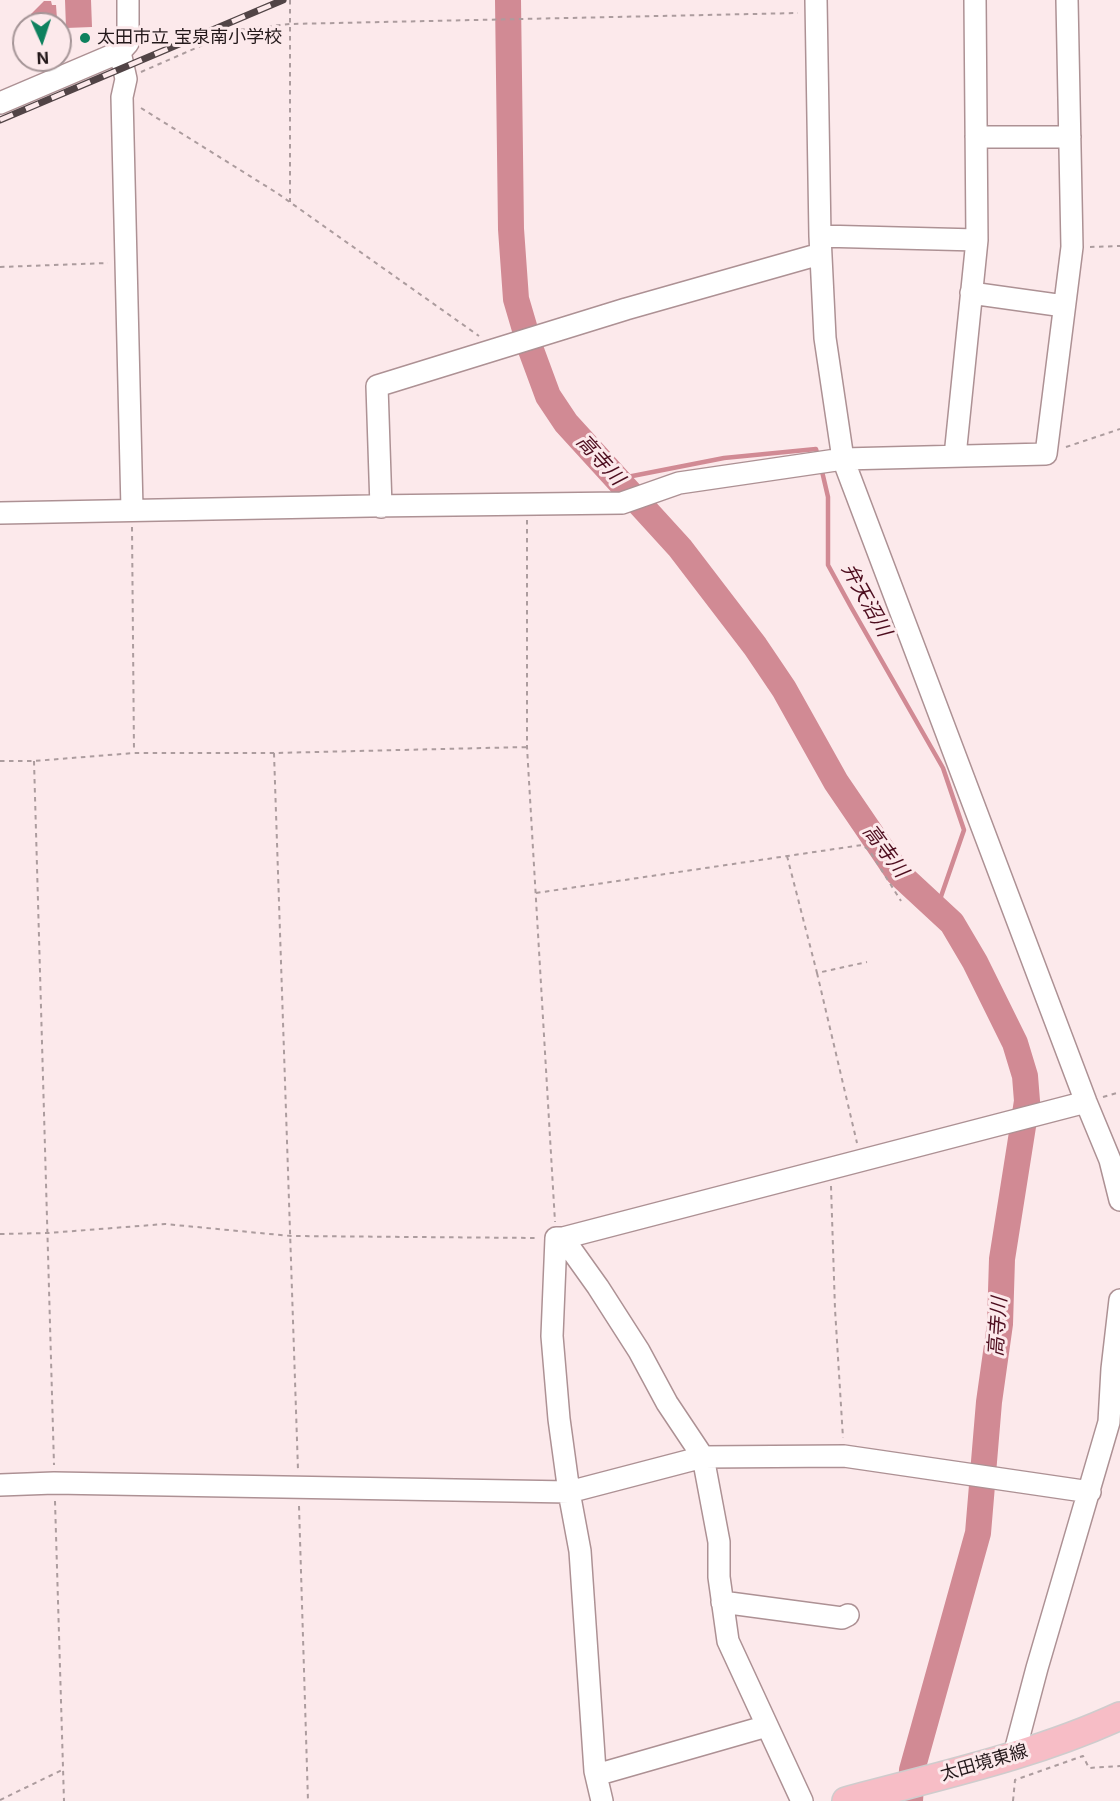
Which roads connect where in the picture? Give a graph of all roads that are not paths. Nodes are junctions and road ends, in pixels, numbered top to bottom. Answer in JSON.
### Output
{"nodes":[{"id":1,"x":128,"y":0,"type":"edge"},
{"id":2,"x":975,"y":0,"type":"edge"},
{"id":3,"x":1067,"y":0,"type":"edge"},
{"id":4,"x":816,"y":7,"type":"edge"},
{"id":5,"x":120,"y":52,"type":"junction"},
{"id":6,"x":0,"y":103,"type":"edge"},
{"id":7,"x":976,"y":137,"type":"junction"},
{"id":8,"x":1070,"y":137,"type":"junction"},
{"id":9,"x":976,"y":240,"type":"junction"},
{"id":10,"x":820,"y":245,"type":"junction"},
{"id":11,"x":971,"y":293,"type":"junction"},
{"id":12,"x":1065,"y":306,"type":"junction"},
{"id":13,"x":955,"y":456,"type":"junction"},
{"id":14,"x":843,"y":459,"type":"junction"},
{"id":15,"x":381,"y":507,"type":"junction"},
{"id":16,"x":132,"y":509,"type":"junction"},
{"id":17,"x":0,"y":513,"type":"edge"},
{"id":18,"x":1086,"y":1102,"type":"junction"},
{"id":19,"x":1120,"y":1192,"type":"edge"},
{"id":20,"x":1120,"y":1200,"type":"edge"},
{"id":21,"x":560,"y":1238,"type":"junction"},
{"id":22,"x":1120,"y":1300,"type":"edge"},
{"id":23,"x":703,"y":1457,"type":"junction"},
{"id":24,"x":0,"y":1485,"type":"edge"},
{"id":25,"x":569,"y":1492,"type":"junction"},
{"id":26,"x":1090,"y":1492,"type":"junction"},
{"id":27,"x":722,"y":1602,"type":"junction"},
{"id":28,"x":848,"y":1615,"type":"dead end"},
{"id":29,"x":1120,"y":1716,"type":"edge"},
{"id":30,"x":767,"y":1726,"type":"junction"},
{"id":31,"x":1014,"y":1755,"type":"junction"},
{"id":32,"x":596,"y":1775,"type":"junction"},
{"id":33,"x":602,"y":1801,"type":"edge"},
{"id":34,"x":802,"y":1801,"type":"edge"},
{"id":35,"x":846,"y":1801,"type":"edge"}],
"edges":[{"from":1,"to":5,"type":"street"},
{"from":2,"to":7,"type":"street"},
{"from":3,"to":8,"type":"street"},
{"from":4,"to":10,"type":"street"},
{"from":5,"to":6,"type":"street"},
{"from":5,"to":16,"type":"street"},
{"from":7,"to":8,"type":"street"},
{"from":7,"to":9,"type":"street"},
{"from":8,"to":12,"type":"street"},
{"from":9,"to":10,"type":"street"},
{"from":9,"to":11,"type":"street"},
{"from":10,"to":14,"type":"street"},
{"from":10,"to":15,"type":"street"},
{"from":11,"to":12,"type":"street"},
{"from":11,"to":13,"type":"street"},
{"from":12,"to":13,"type":"street"},
{"from":13,"to":14,"type":"street"},
{"from":14,"to":15,"type":"street"},
{"from":14,"to":18,"type":"street"},
{"from":15,"to":16,"type":"street"},
{"from":16,"to":17,"type":"street"},
{"from":18,"to":19,"type":"street"},
{"from":18,"to":21,"type":"street"},
{"from":19,"to":20,"type":"street"},
{"from":21,"to":23,"type":"street"},
{"from":21,"to":25,"type":"street"},
{"from":22,"to":26,"type":"street"},
{"from":23,"to":25,"type":"street"},
{"from":23,"to":26,"type":"street"},
{"from":23,"to":27,"type":"street"},
{"from":24,"to":25,"type":"street"},
{"from":25,"to":32,"type":"street"},
{"from":26,"to":31,"type":"street"},
{"from":27,"to":28,"type":"street"},
{"from":27,"to":30,"type":"street"},
{"from":29,"to":31,"type":"main road","name":"太田境東線"},
{"from":30,"to":32,"type":"street"},
{"from":30,"to":34,"type":"street"},
{"from":31,"to":35,"type":"main road","name":"太田境東線"},
{"from":32,"to":33,"type":"street"}]}
